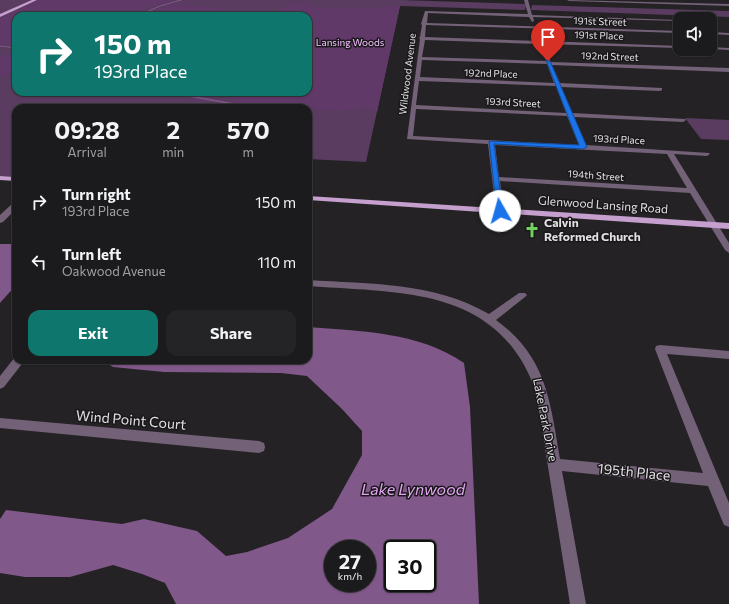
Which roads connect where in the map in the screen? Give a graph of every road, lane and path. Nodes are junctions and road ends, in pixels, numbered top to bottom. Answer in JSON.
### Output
{"nodes":[{"id":1,"x":35,"y":0,"type":"edge"},
{"id":2,"x":526,"y":0,"type":"edge"},
{"id":3,"x":569,"y":0,"type":"edge"},
{"id":4,"x":616,"y":1,"type":"edge"},
{"id":5,"x":729,"y":5,"type":"edge"},
{"id":6,"x":0,"y":16,"type":"edge"},
{"id":7,"x":530,"y":16,"type":"junction"},
{"id":8,"x":673,"y":20,"type":"edge"},
{"id":9,"x":423,"y":24,"type":"junction"},
{"id":10,"x":534,"y":28,"type":"junction"},
{"id":11,"x":662,"y":32,"type":"junction"},
{"id":12,"x":673,"y":32,"type":"edge"},
{"id":13,"x":717,"y":33,"type":"edge"},
{"id":14,"x":729,"y":34,"type":"edge"},
{"id":15,"x":421,"y":38,"type":"junction"},
{"id":16,"x":541,"y":42,"type":"junction"},
{"id":17,"x":673,"y":42,"type":"edge"},
{"id":18,"x":673,"y":47,"type":"edge"},
{"id":19,"x":717,"y":48,"type":"edge"},
{"id":20,"x":729,"y":49,"type":"edge"},
{"id":21,"x":419,"y":58,"type":"junction"},
{"id":22,"x":548,"y":63,"type":"junction"},
{"id":23,"x":729,"y":70,"type":"edge"},
{"id":24,"x":417,"y":79,"type":"junction"},
{"id":25,"x":557,"y":85,"type":"junction"},
{"id":26,"x":660,"y":89,"type":"dead end"},
{"id":27,"x":413,"y":107,"type":"junction"},
{"id":28,"x":570,"y":115,"type":"junction"},
{"id":29,"x":683,"y":120,"type":"dead end"},
{"id":30,"x":409,"y":138,"type":"joint"},
{"id":31,"x":491,"y":142,"type":"junction"},
{"id":32,"x":583,"y":147,"type":"junction"},
{"id":33,"x":669,"y":152,"type":"junction"},
{"id":34,"x":708,"y":154,"type":"dead end"},
{"id":35,"x":0,"y":178,"type":"edge"},
{"id":36,"x":496,"y":179,"type":"junction"},
{"id":37,"x":12,"y":180,"type":"edge"},
{"id":38,"x":694,"y":192,"type":"junction"},
{"id":39,"x":312,"y":198,"type":"edge"},
{"id":40,"x":500,"y":211,"type":"junction"},
{"id":41,"x":12,"y":213,"type":"edge"},
{"id":42,"x":0,"y":220,"type":"edge"},
{"id":43,"x":712,"y":224,"type":"junction"},
{"id":44,"x":729,"y":226,"type":"edge"},
{"id":45,"x":729,"y":250,"type":"edge"},
{"id":46,"x":312,"y":283,"type":"edge"},
{"id":47,"x":522,"y":295,"type":"dead end"},
{"id":48,"x":490,"y":319,"type":"junction"},
{"id":49,"x":729,"y":355,"type":"edge"},
{"id":50,"x":16,"y":364,"type":"edge"},
{"id":51,"x":0,"y":384,"type":"edge"},
{"id":52,"x":0,"y":422,"type":"edge"},
{"id":53,"x":260,"y":447,"type":"dead end"},
{"id":54,"x":554,"y":464,"type":"junction"},
{"id":55,"x":713,"y":480,"type":"junction"},
{"id":56,"x":729,"y":520,"type":"edge"},
{"id":57,"x":578,"y":604,"type":"edge"}],
"edges":[{"from":1,"to":6,"type":"main road"},
{"from":2,"to":7,"type":"street"},
{"from":3,"to":4,"type":"street"},
{"from":4,"to":5,"type":"street"},
{"from":7,"to":8,"type":"street"},
{"from":7,"to":9,"type":"street","name":"Wildwood Avenue"},
{"from":7,"to":10,"type":"street"},
{"from":9,"to":10,"type":"street","name":"191st Street"},
{"from":9,"to":15,"type":"street","name":"Wildwood Avenue"},
{"from":10,"to":11,"type":"street","name":"191st Street"},
{"from":10,"to":16,"type":"street"},
{"from":11,"to":12,"type":"street","name":"191st Street"},
{"from":11,"to":17,"type":"street"},
{"from":13,"to":14,"type":"street"},
{"from":15,"to":16,"type":"street","name":"191st Place"},
{"from":15,"to":21,"type":"street","name":"Wildwood Avenue"},
{"from":16,"to":18,"type":"street","name":"191st Place"},
{"from":16,"to":22,"type":"street"},
{"from":19,"to":20,"type":"street"},
{"from":21,"to":22,"type":"street","name":"192nd Street"},
{"from":21,"to":24,"type":"street","name":"Wildwood Avenue"},
{"from":22,"to":23,"type":"street","name":"192nd Street"},
{"from":22,"to":25,"type":"street"},
{"from":24,"to":25,"type":"street","name":"192nd Place"},
{"from":24,"to":27,"type":"street","name":"Wildwood Avenue"},
{"from":25,"to":26,"type":"street","name":"192nd Place"},
{"from":25,"to":28,"type":"street"},
{"from":27,"to":28,"type":"street","name":"193rd Street"},
{"from":27,"to":30,"type":"street","name":"Wildwood Avenue"},
{"from":28,"to":29,"type":"street","name":"193rd Street"},
{"from":28,"to":32,"type":"street"},
{"from":30,"to":31,"type":"street","name":"193rd Place"},
{"from":31,"to":32,"type":"street","name":"193rd Place"},
{"from":31,"to":36,"type":"street"},
{"from":32,"to":33,"type":"street","name":"193rd Place"},
{"from":33,"to":34,"type":"street","name":"193rd Place"},
{"from":33,"to":38,"type":"street"},
{"from":35,"to":37,"type":"main road"},
{"from":36,"to":38,"type":"street","name":"194th Street"},
{"from":36,"to":40,"type":"street"},
{"from":38,"to":43,"type":"street"},
{"from":39,"to":40,"type":"main road","name":"Glenwood Lansing Road"},
{"from":40,"to":43,"type":"main road","name":"Glenwood Lansing Road"},
{"from":41,"to":42,"type":"street"},
{"from":43,"to":44,"type":"main road","name":"Glenwood Lansing Road"},
{"from":43,"to":45,"type":"street"},
{"from":46,"to":48,"type":"street","name":"Lake Park Drive"},
{"from":47,"to":48,"type":"street"},
{"from":48,"to":54,"type":"street","name":"Lake Park Drive"},
{"from":49,"to":55,"type":"street"},
{"from":50,"to":51,"type":"street"},
{"from":52,"to":53,"type":"street","name":"Wind Point Court"},
{"from":54,"to":55,"type":"street","name":"195th Place"},
{"from":54,"to":57,"type":"street","name":"Lake Park Drive"},
{"from":55,"to":56,"type":"street"}]}
